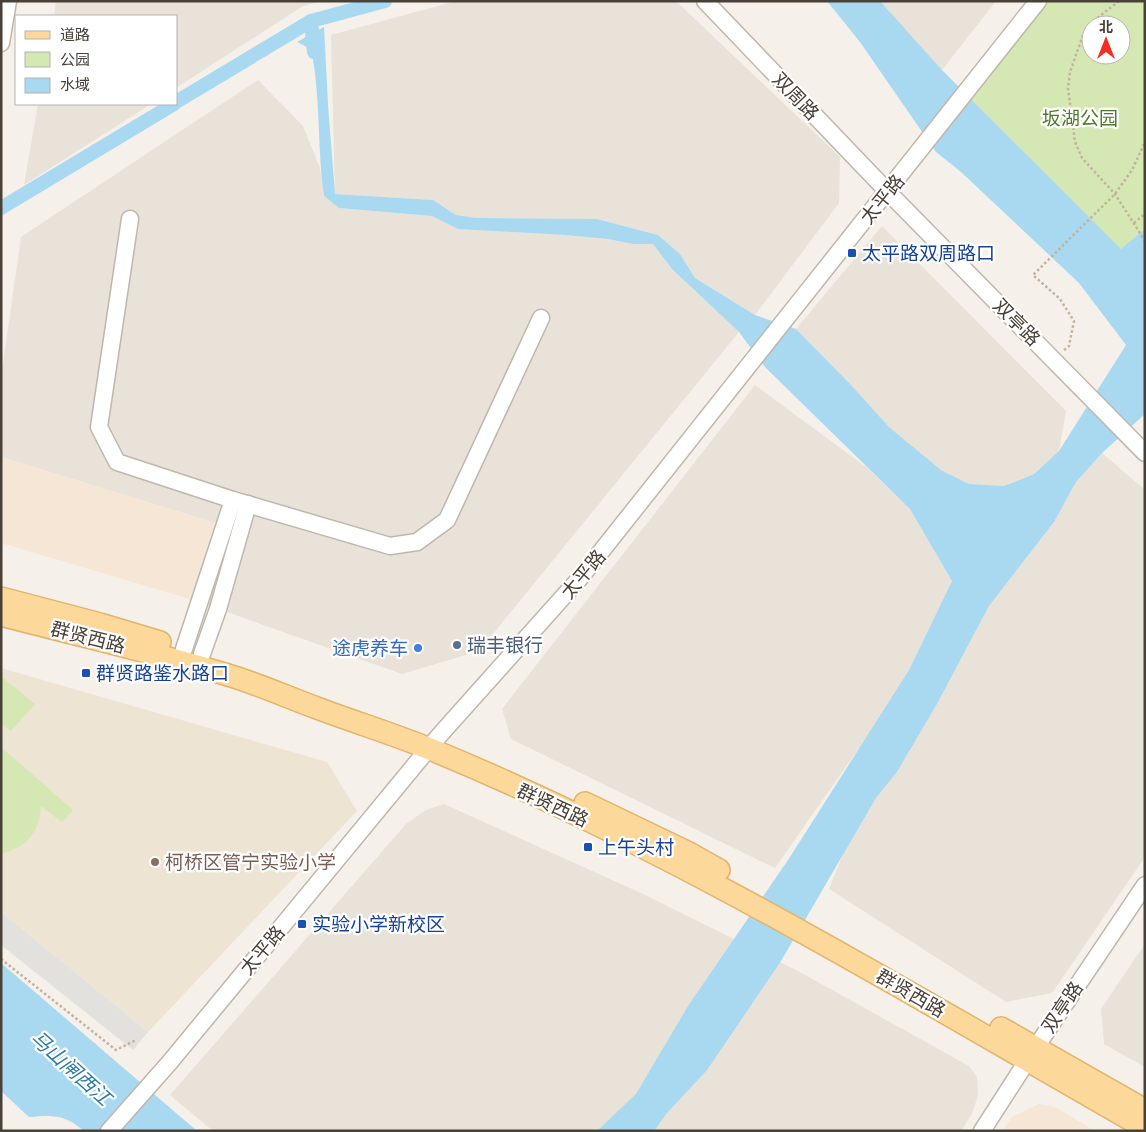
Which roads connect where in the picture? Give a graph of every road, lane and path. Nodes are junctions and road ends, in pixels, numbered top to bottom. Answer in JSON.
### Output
{"nodes":[{"id":1,"x":8,"y":1,"type":"edge"},
{"id":2,"x":705,"y":1,"type":"edge"},
{"id":3,"x":1038,"y":1,"type":"edge"},
{"id":4,"x":1119,"y":1,"type":"edge"},
{"id":5,"x":1,"y":43,"type":"edge"},
{"id":6,"x":1145,"y":142,"type":"edge"},
{"id":7,"x":888,"y":192,"type":"junction"},
{"id":8,"x":1115,"y":194,"type":"junction"},
{"id":9,"x":1145,"y":214,"type":"edge"},
{"id":10,"x":130,"y":219,"type":"dead end"},
{"id":11,"x":1134,"y":223,"type":"junction"},
{"id":12,"x":1145,"y":241,"type":"edge"},
{"id":13,"x":541,"y":318,"type":"dead end"},
{"id":14,"x":1054,"y":360,"type":"junction"},
{"id":15,"x":1145,"y":453,"type":"edge"},
{"id":16,"x":241,"y":502,"type":"junction"},
{"id":17,"x":1,"y":598,"type":"edge"},
{"id":18,"x":1,"y":615,"type":"edge"},
{"id":19,"x":193,"y":652,"type":"junction"},
{"id":20,"x":433,"y":743,"type":"junction"},
{"id":21,"x":1145,"y":885,"type":"edge"},
{"id":22,"x":1,"y":958,"type":"edge"},
{"id":23,"x":136,"y":1040,"type":"dead end"},
{"id":24,"x":1032,"y":1054,"type":"junction"},
{"id":25,"x":1145,"y":1110,"type":"edge"},
{"id":26,"x":1145,"y":1128,"type":"edge"},
{"id":27,"x":109,"y":1131,"type":"edge"},
{"id":28,"x":982,"y":1131,"type":"edge"}],
"edges":[{"from":1,"to":5,"type":"street"},
{"from":2,"to":7,"type":"street","name":"双周路"},
{"from":3,"to":7,"type":"street","name":"太平路"},
{"from":4,"to":8,"type":"path"},
{"from":6,"to":8,"type":"path"},
{"from":7,"to":14,"type":"street","name":"双亭路"},
{"from":7,"to":20,"type":"street","name":"太平路"},
{"from":8,"to":11,"type":"path"},
{"from":8,"to":14,"type":"path"},
{"from":9,"to":11,"type":"path"},
{"from":10,"to":16,"type":"street"},
{"from":11,"to":12,"type":"path"},
{"from":13,"to":16,"type":"street"},
{"from":14,"to":15,"type":"street","name":"双亭路"},
{"from":16,"to":19,"type":"street"},
{"from":17,"to":19,"type":"main road","name":"群贤西路"},
{"from":18,"to":20,"type":"main road","name":"群贤西路"},
{"from":19,"to":20,"type":"main road","name":"群贤西路"},
{"from":20,"to":24,"type":"main road","name":"群贤西路"},
{"from":20,"to":27,"type":"street","name":"太平路"},
{"from":21,"to":24,"type":"street","name":"双亭路"},
{"from":22,"to":23,"type":"path"},
{"from":24,"to":25,"type":"main road","name":"群贤西路"},
{"from":24,"to":26,"type":"main road","name":"群贤西路"},
{"from":24,"to":28,"type":"street","name":"双亭路"}]}
